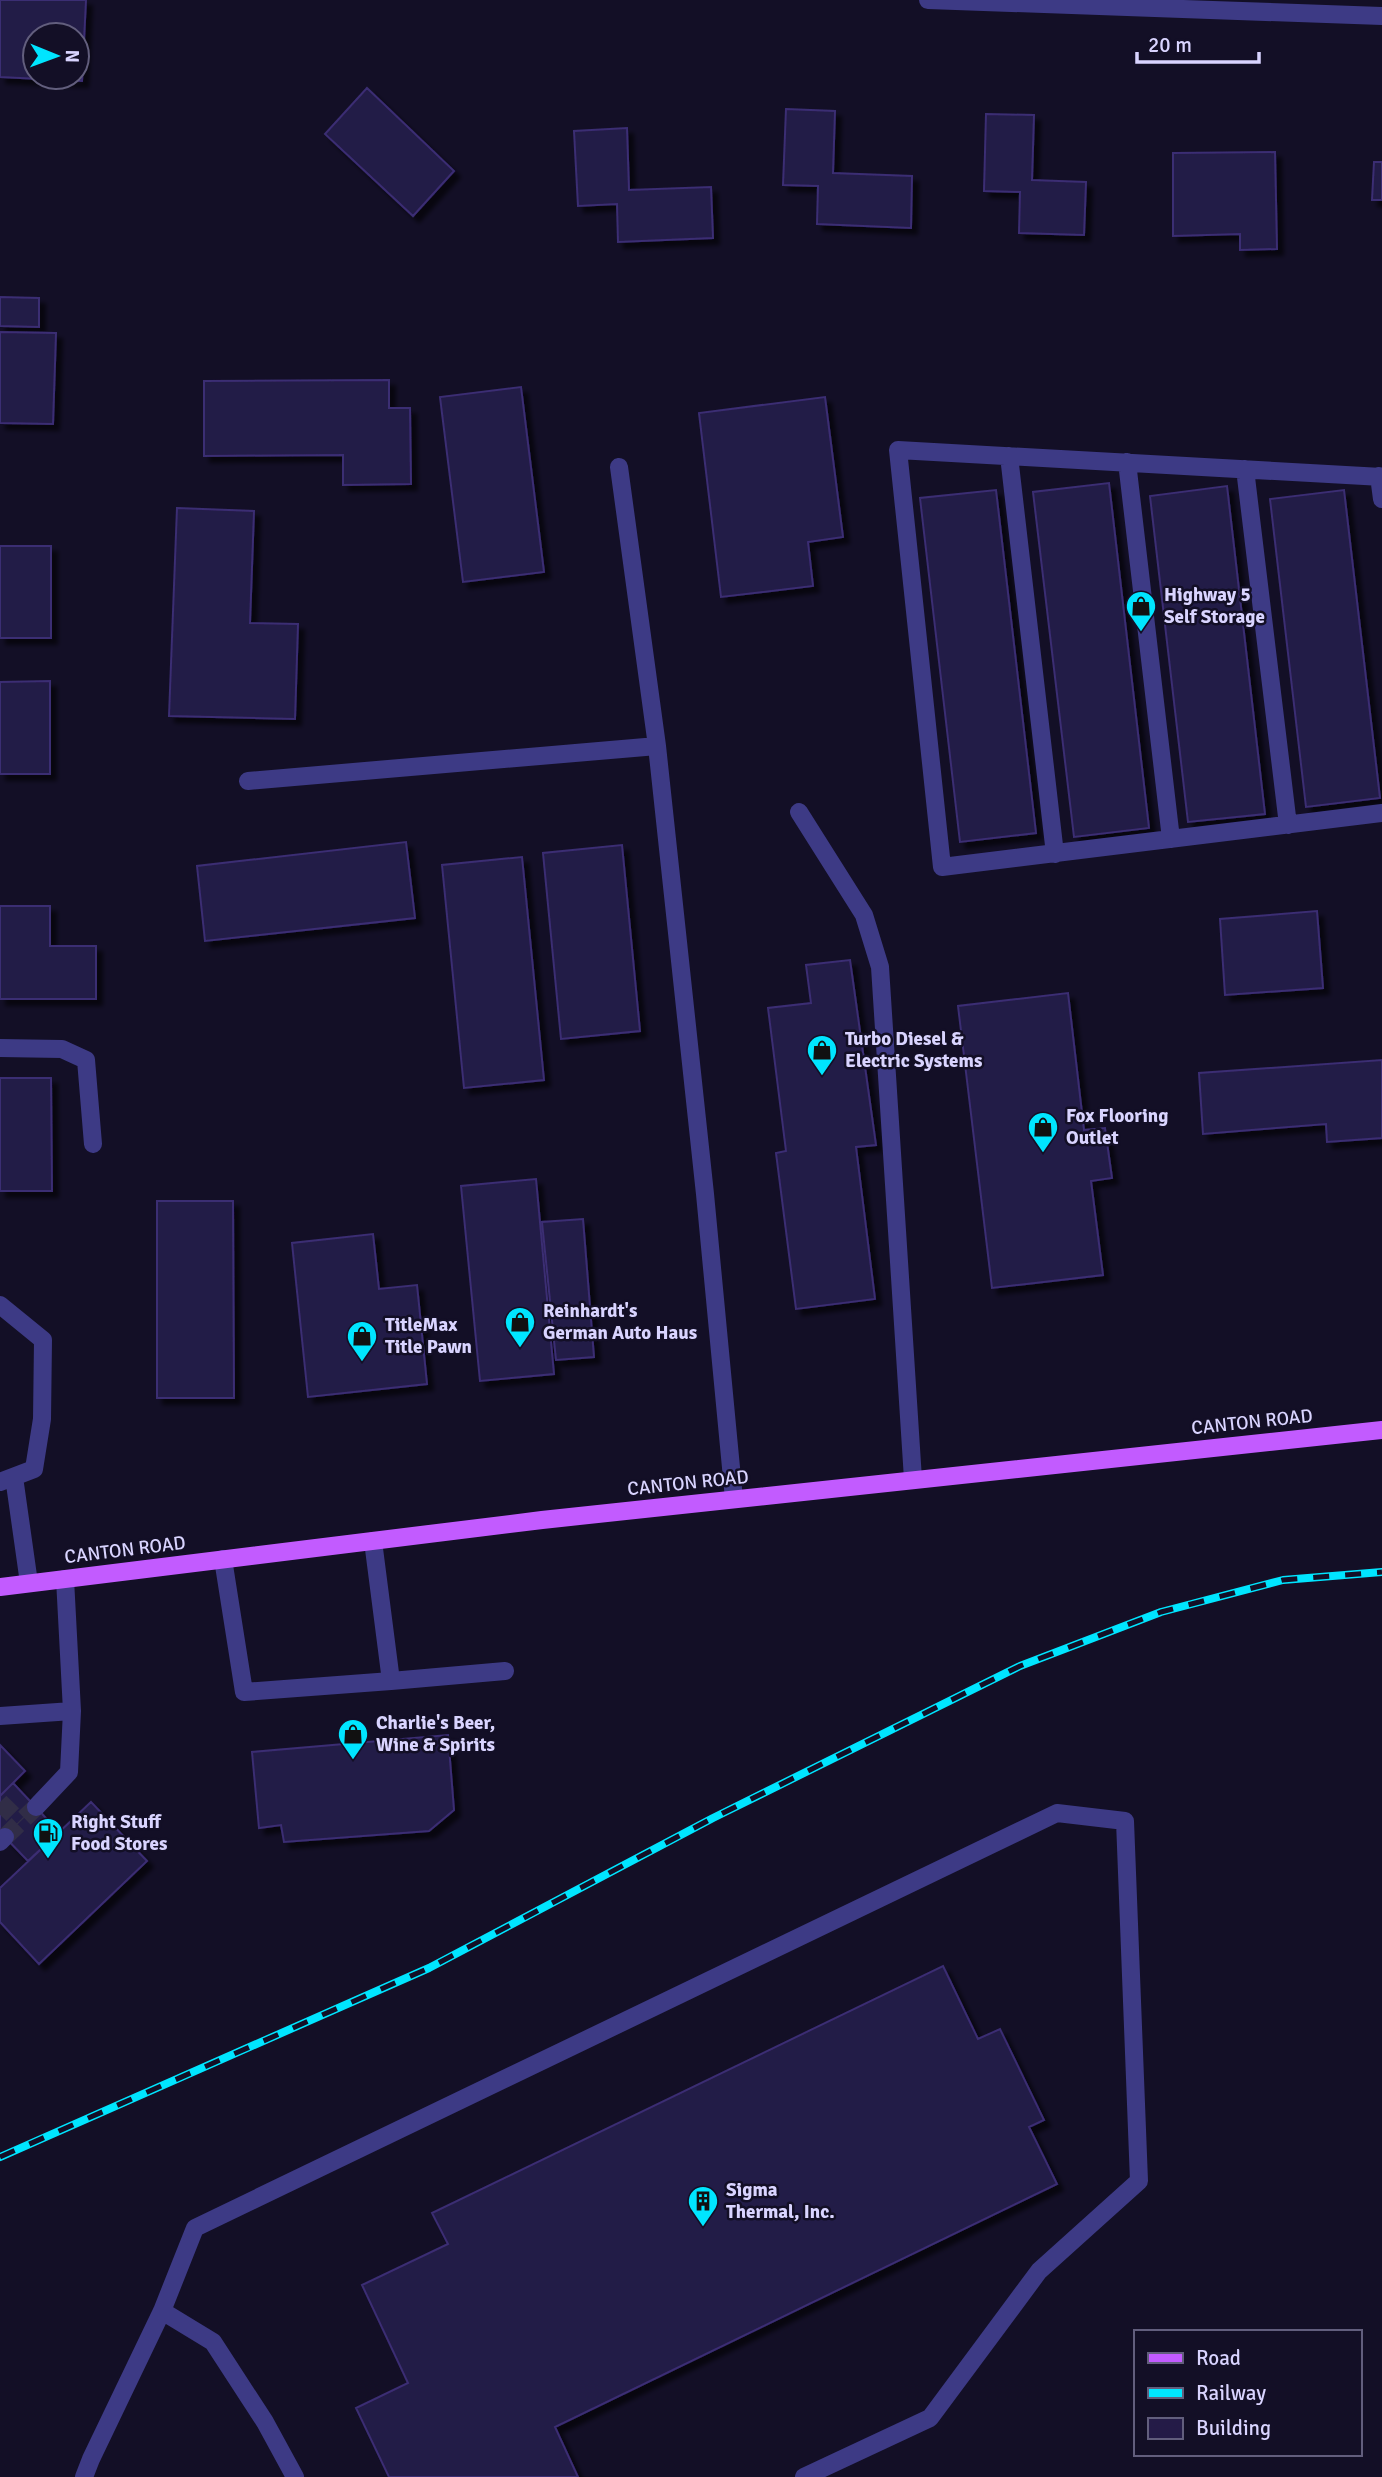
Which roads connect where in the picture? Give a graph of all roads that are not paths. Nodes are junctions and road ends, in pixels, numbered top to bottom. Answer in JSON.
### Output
{"nodes":[{"id":1,"x":928,"y":0,"type":"edge"},
{"id":2,"x":1382,"y":16,"type":"edge"},
{"id":3,"x":1009,"y":456,"type":"junction"},
{"id":4,"x":1127,"y":462,"type":"junction"},
{"id":5,"x":619,"y":467,"type":"dead end"},
{"id":6,"x":1245,"y":469,"type":"junction"},
{"id":7,"x":1381,"y":476,"type":"edge"},
{"id":8,"x":1382,"y":499,"type":"edge"},
{"id":9,"x":657,"y":746,"type":"junction"},
{"id":10,"x":248,"y":781,"type":"dead end"},
{"id":11,"x":799,"y":812,"type":"dead end"},
{"id":12,"x":1382,"y":813,"type":"edge"},
{"id":13,"x":1287,"y":825,"type":"junction"},
{"id":14,"x":1171,"y":839,"type":"junction"},
{"id":15,"x":1055,"y":853,"type":"junction"},
{"id":16,"x":0,"y":1048,"type":"edge"},
{"id":17,"x":93,"y":1144,"type":"dead end"},
{"id":18,"x":0,"y":1305,"type":"edge"},
{"id":19,"x":1382,"y":1430,"type":"edge"},
{"id":20,"x":7,"y":1479,"type":"edge"},
{"id":21,"x":914,"y":1479,"type":"junction"},
{"id":22,"x":734,"y":1499,"type":"junction"},
{"id":23,"x":373,"y":1541,"type":"junction"},
{"id":24,"x":223,"y":1559,"type":"junction"},
{"id":25,"x":65,"y":1579,"type":"junction"},
{"id":26,"x":29,"y":1583,"type":"junction"},
{"id":27,"x":0,"y":1587,"type":"edge"},
{"id":28,"x":505,"y":1671,"type":"dead end"},
{"id":29,"x":391,"y":1681,"type":"junction"},
{"id":30,"x":72,"y":1711,"type":"junction"},
{"id":31,"x":0,"y":1716,"type":"edge"},
{"id":32,"x":36,"y":1807,"type":"tunnel mouth"},
{"id":33,"x":162,"y":2311,"type":"junction"},
{"id":34,"x":84,"y":2477,"type":"edge"},
{"id":35,"x":295,"y":2477,"type":"edge"},
{"id":36,"x":804,"y":2477,"type":"edge"}],
"edges":[{"from":1,"to":2,"type":"street"},
{"from":3,"to":4,"type":"street"},
{"from":3,"to":15,"type":"street"},
{"from":3,"to":15,"type":"street"},
{"from":4,"to":6,"type":"street"},
{"from":4,"to":14,"type":"street"},
{"from":5,"to":9,"type":"street"},
{"from":6,"to":7,"type":"street"},
{"from":6,"to":13,"type":"street"},
{"from":7,"to":8,"type":"street"},
{"from":9,"to":10,"type":"street"},
{"from":9,"to":22,"type":"street"},
{"from":11,"to":21,"type":"street"},
{"from":12,"to":13,"type":"street"},
{"from":13,"to":14,"type":"street"},
{"from":14,"to":15,"type":"street"},
{"from":16,"to":17,"type":"street"},
{"from":18,"to":20,"type":"street"},
{"from":19,"to":21,"type":"main road","name":"CANTON ROAD"},
{"from":20,"to":26,"type":"street"},
{"from":21,"to":22,"type":"main road","name":"CANTON ROAD"},
{"from":22,"to":23,"type":"main road","name":"CANTON ROAD"},
{"from":23,"to":24,"type":"main road","name":"CANTON ROAD"},
{"from":23,"to":29,"type":"street"},
{"from":24,"to":25,"type":"main road","name":"CANTON ROAD"},
{"from":24,"to":29,"type":"street"},
{"from":25,"to":26,"type":"main road","name":"CANTON ROAD"},
{"from":25,"to":30,"type":"street"},
{"from":26,"to":27,"type":"main road","name":"CANTON ROAD"},
{"from":28,"to":29,"type":"street"},
{"from":30,"to":31,"type":"street"},
{"from":30,"to":32,"type":"street"},
{"from":33,"to":34,"type":"street"},
{"from":33,"to":35,"type":"street"},
{"from":33,"to":36,"type":"street"}]}
